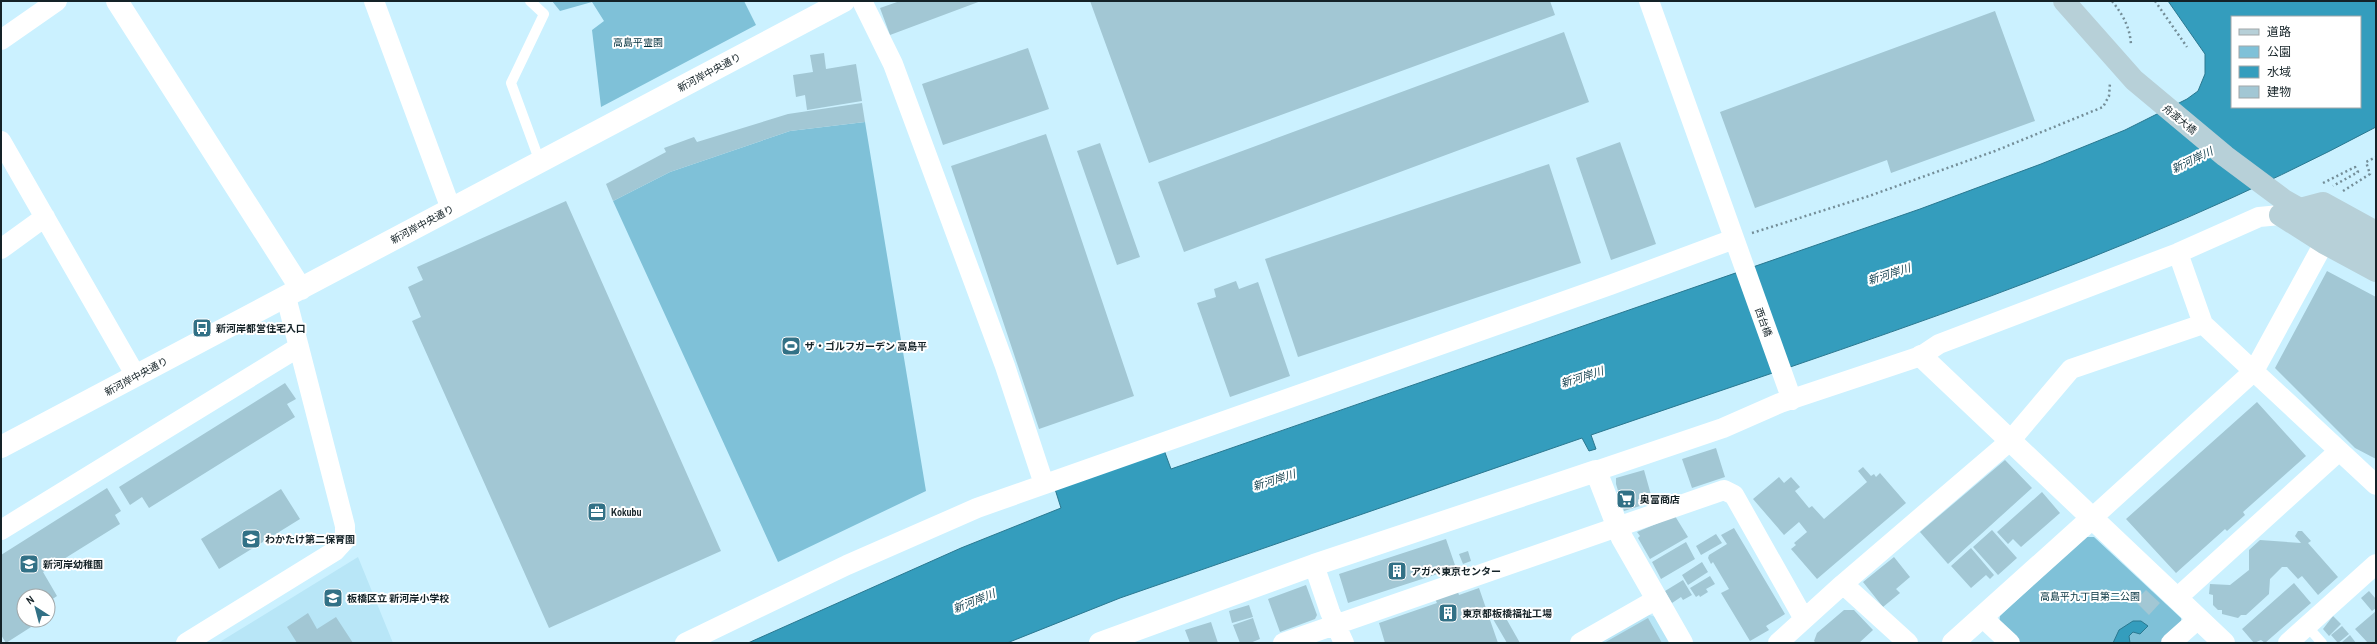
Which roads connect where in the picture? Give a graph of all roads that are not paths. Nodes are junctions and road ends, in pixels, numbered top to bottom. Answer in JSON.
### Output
{"nodes":[{"id":1,"x":57,"y":1,"type":"edge"},
{"id":2,"x":117,"y":1,"type":"edge"},
{"id":3,"x":374,"y":1,"type":"edge"},
{"id":4,"x":530,"y":1,"type":"edge"},
{"id":5,"x":844,"y":1,"type":"edge"},
{"id":6,"x":862,"y":1,"type":"edge"},
{"id":7,"x":1649,"y":1,"type":"edge"},
{"id":8,"x":2064,"y":1,"type":"edge"},
{"id":9,"x":1,"y":40,"type":"edge"},
{"id":10,"x":1,"y":141,"type":"edge"},
{"id":11,"x":540,"y":162,"type":"junction"},
{"id":12,"x":451,"y":209,"type":"junction"},
{"id":13,"x":2280,"y":215,"type":"junction"},
{"id":14,"x":45,"y":217,"type":"junction"},
{"id":15,"x":2376,"y":232,"type":"edge"},
{"id":16,"x":1736,"y":242,"type":"junction"},
{"id":17,"x":2324,"y":243,"type":"junction"},
{"id":18,"x":1,"y":249,"type":"edge"},
{"id":19,"x":2376,"y":252,"type":"edge"},
{"id":20,"x":2178,"y":253,"type":"junction"},
{"id":21,"x":2376,"y":271,"type":"edge"},
{"id":22,"x":293,"y":293,"type":"junction"},
{"id":23,"x":2203,"y":324,"type":"junction"},
{"id":24,"x":299,"y":346,"type":"junction"},
{"id":25,"x":1921,"y":356,"type":"junction"},
{"id":26,"x":2254,"y":371,"type":"junction"},
{"id":27,"x":136,"y":376,"type":"junction"},
{"id":28,"x":1792,"y":400,"type":"junction"},
{"id":29,"x":2010,"y":441,"type":"junction"},
{"id":30,"x":1,"y":447,"type":"edge"},
{"id":31,"x":2339,"y":451,"type":"junction"},
{"id":32,"x":1596,"y":471,"type":"junction"},
{"id":33,"x":1044,"y":484,"type":"junction"},
{"id":34,"x":2376,"y":485,"type":"edge"},
{"id":35,"x":2092,"y":518,"type":"junction"},
{"id":36,"x":1617,"y":526,"type":"junction"},
{"id":37,"x":1,"y":530,"type":"edge"},
{"id":38,"x":2376,"y":564,"type":"edge"},
{"id":39,"x":1314,"y":565,"type":"junction"},
{"id":40,"x":1843,"y":584,"type":"junction"},
{"id":41,"x":2177,"y":598,"type":"junction"},
{"id":42,"x":1657,"y":600,"type":"junction"},
{"id":43,"x":1982,"y":617,"type":"junction"},
{"id":44,"x":2198,"y":618,"type":"junction"},
{"id":45,"x":1804,"y":619,"type":"junction"},
{"id":46,"x":1335,"y":624,"type":"junction"},
{"id":47,"x":2307,"y":626,"type":"junction"},
{"id":48,"x":186,"y":643,"type":"edge"},
{"id":49,"x":685,"y":643,"type":"edge"},
{"id":50,"x":1100,"y":643,"type":"edge"},
{"id":51,"x":1283,"y":643,"type":"edge"},
{"id":52,"x":1344,"y":643,"type":"edge"},
{"id":53,"x":1580,"y":643,"type":"edge"},
{"id":54,"x":1682,"y":643,"type":"edge"},
{"id":55,"x":1778,"y":643,"type":"edge"},
{"id":56,"x":1908,"y":643,"type":"edge"},
{"id":57,"x":1953,"y":643,"type":"edge"},
{"id":58,"x":2010,"y":643,"type":"edge"},
{"id":59,"x":2171,"y":643,"type":"edge"},
{"id":60,"x":2224,"y":643,"type":"edge"},
{"id":61,"x":2288,"y":643,"type":"edge"},
{"id":62,"x":2322,"y":643,"type":"edge"}],
"edges":[{"from":1,"to":9,"type":"street"},
{"from":2,"to":22,"type":"street"},
{"from":3,"to":12,"type":"street"},
{"from":4,"to":11,"type":"lane"},
{"from":5,"to":11,"type":"street","name":"新河岸中央通り"},
{"from":6,"to":33,"type":"street"},
{"from":7,"to":16,"type":"street","name":"西台橋"},
{"from":8,"to":19,"type":"main road","name":"舟渡大橋"},
{"from":10,"to":14,"type":"street"},
{"from":11,"to":12,"type":"street","name":"新河岸中央通り"},
{"from":12,"to":22,"type":"street","name":"新河岸中央通り"},
{"from":13,"to":15,"type":"main road"},
{"from":13,"to":17,"type":"main road"},
{"from":13,"to":20,"type":"street"},
{"from":14,"to":18,"type":"street"},
{"from":14,"to":27,"type":"street"},
{"from":16,"to":28,"type":"street","name":"西台橋"},
{"from":16,"to":33,"type":"street"},
{"from":17,"to":21,"type":"main road"},
{"from":17,"to":26,"type":"street"},
{"from":20,"to":23,"type":"street"},
{"from":20,"to":25,"type":"street"},
{"from":22,"to":24,"type":"street"},
{"from":22,"to":27,"type":"street","name":"新河岸中央通り"},
{"from":23,"to":26,"type":"street"},
{"from":23,"to":29,"type":"street"},
{"from":24,"to":37,"type":"street"},
{"from":24,"to":48,"type":"street"},
{"from":25,"to":28,"type":"street"},
{"from":25,"to":29,"type":"street"},
{"from":26,"to":31,"type":"street"},
{"from":26,"to":35,"type":"street"},
{"from":27,"to":30,"type":"street","name":"新河岸中央通り"},
{"from":28,"to":32,"type":"street"},
{"from":29,"to":35,"type":"street"},
{"from":29,"to":40,"type":"street"},
{"from":31,"to":34,"type":"street"},
{"from":31,"to":41,"type":"street"},
{"from":32,"to":36,"type":"street"},
{"from":32,"to":39,"type":"street"},
{"from":33,"to":49,"type":"street"},
{"from":35,"to":41,"type":"street"},
{"from":35,"to":43,"type":"street"},
{"from":36,"to":42,"type":"street"},
{"from":36,"to":45,"type":"street"},
{"from":36,"to":46,"type":"street"},
{"from":38,"to":47,"type":"street"},
{"from":39,"to":46,"type":"street"},
{"from":39,"to":50,"type":"street"},
{"from":40,"to":45,"type":"street"},
{"from":40,"to":56,"type":"street"},
{"from":41,"to":44,"type":"street"},
{"from":42,"to":53,"type":"street"},
{"from":42,"to":54,"type":"street"},
{"from":43,"to":57,"type":"street"},
{"from":43,"to":58,"type":"street"},
{"from":44,"to":59,"type":"street"},
{"from":44,"to":60,"type":"street"},
{"from":45,"to":55,"type":"street"},
{"from":46,"to":51,"type":"street"},
{"from":46,"to":52,"type":"street"},
{"from":47,"to":61,"type":"street"},
{"from":47,"to":62,"type":"lane"}]}
